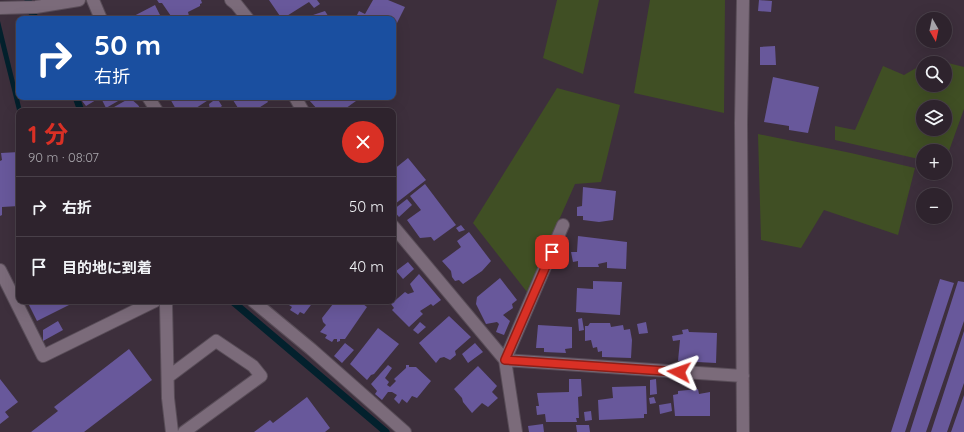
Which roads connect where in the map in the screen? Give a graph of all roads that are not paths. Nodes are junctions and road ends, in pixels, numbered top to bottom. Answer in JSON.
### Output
{"nodes":[{"id":1,"x":79,"y":0,"type":"edge"},
{"id":2,"x":93,"y":0,"type":"edge"},
{"id":3,"x":231,"y":0,"type":"edge"},
{"id":4,"x":743,"y":0,"type":"edge"},
{"id":5,"x":0,"y":8,"type":"edge"},
{"id":6,"x":100,"y":16,"type":"edge"},
{"id":7,"x":246,"y":16,"type":"edge"},
{"id":8,"x":563,"y":225,"type":"dead end"},
{"id":9,"x":396,"y":230,"type":"edge"},
{"id":10,"x":0,"y":270,"type":"edge"},
{"id":11,"x":16,"y":302,"type":"edge"},
{"id":12,"x":17,"y":304,"type":"edge"},
{"id":13,"x":147,"y":304,"type":"edge"},
{"id":14,"x":166,"y":304,"type":"edge"},
{"id":15,"x":257,"y":304,"type":"edge"},
{"id":16,"x":505,"y":360,"type":"junction"},
{"id":17,"x":743,"y":376,"type":"junction"},
{"id":18,"x":168,"y":377,"type":"junction"},
{"id":19,"x":172,"y":432,"type":"edge"},
{"id":20,"x":184,"y":432,"type":"edge"},
{"id":21,"x":405,"y":432,"type":"edge"},
{"id":22,"x":516,"y":432,"type":"edge"},
{"id":23,"x":743,"y":432,"type":"edge"}],
"edges":[{"from":1,"to":5,"type":"street"},
{"from":2,"to":6,"type":"street"},
{"from":3,"to":7,"type":"street"},
{"from":4,"to":17,"type":"street"},
{"from":8,"to":16,"type":"street"},
{"from":9,"to":16,"type":"street"},
{"from":10,"to":11,"type":"street"},
{"from":12,"to":13,"type":"street"},
{"from":14,"to":18,"type":"street"},
{"from":15,"to":21,"type":"street"},
{"from":16,"to":17,"type":"street"},
{"from":16,"to":22,"type":"street"},
{"from":17,"to":23,"type":"street"},
{"from":18,"to":19,"type":"street"},
{"from":18,"to":20,"type":"street"}]}
